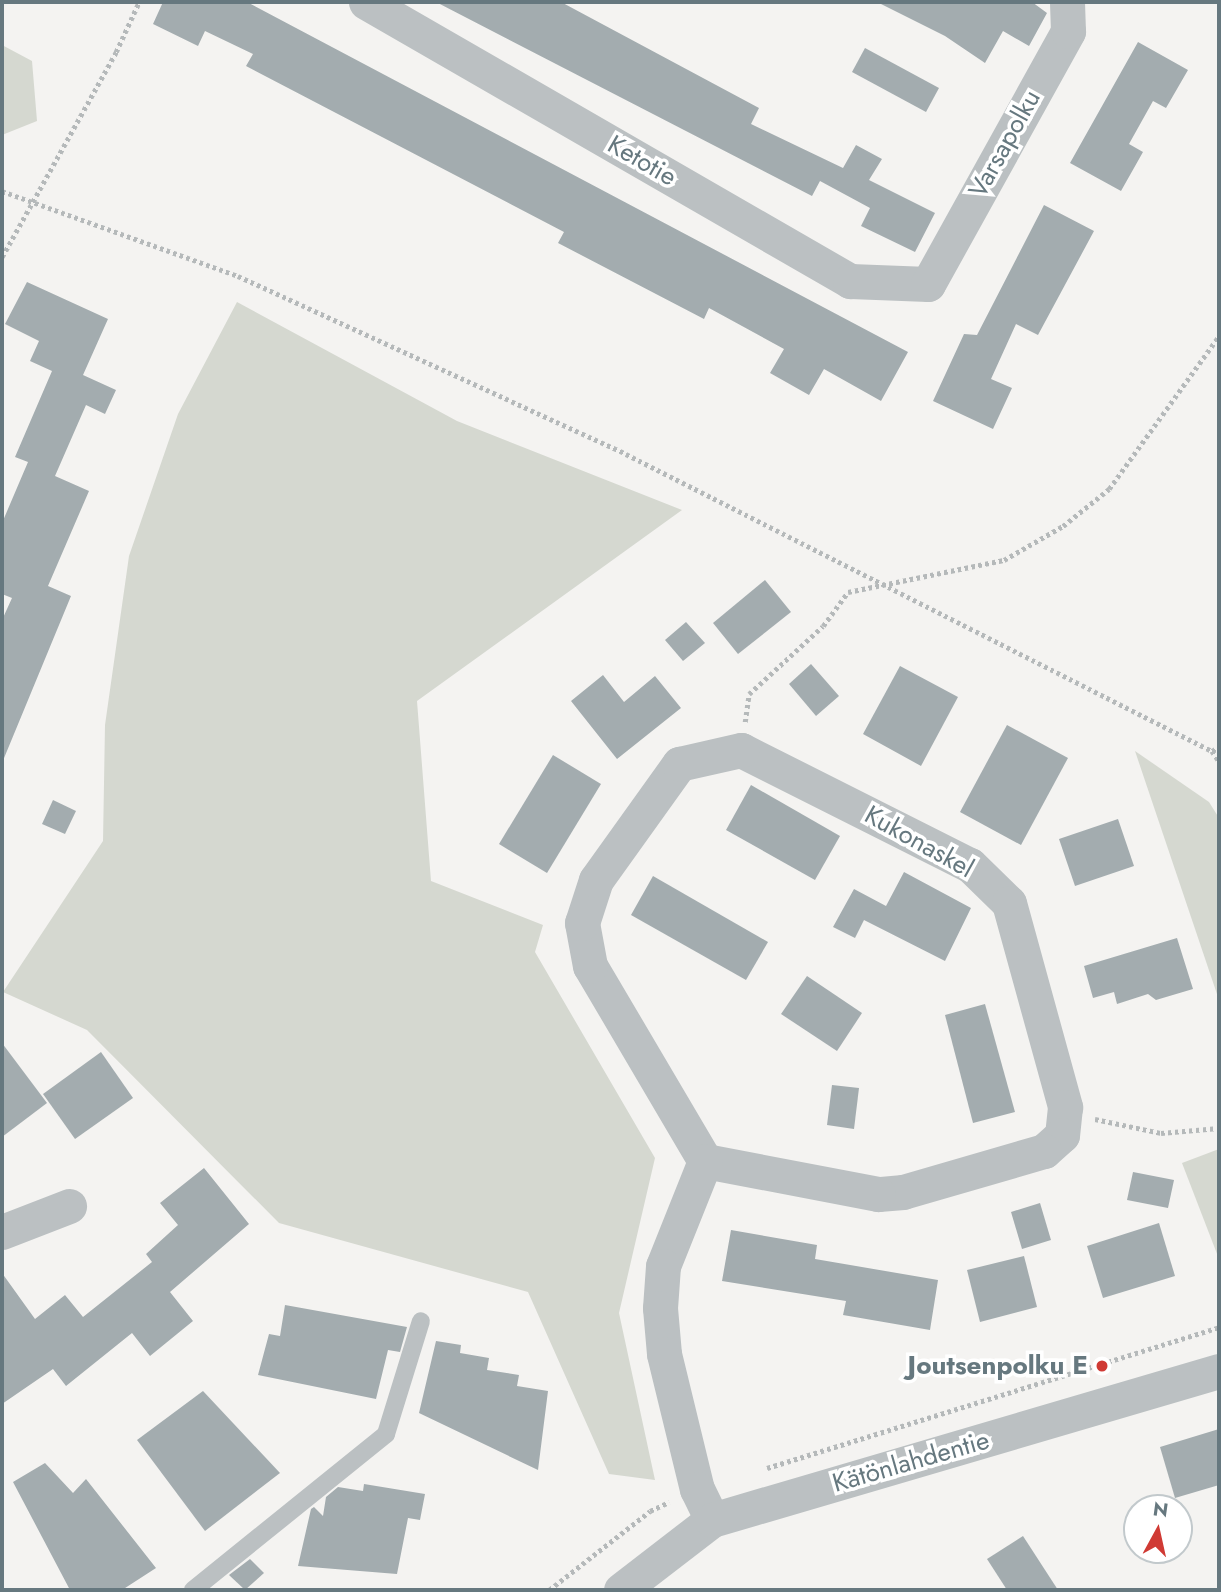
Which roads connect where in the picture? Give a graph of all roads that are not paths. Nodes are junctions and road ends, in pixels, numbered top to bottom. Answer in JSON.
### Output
{"nodes":[{"id":1,"x":366,"y":2,"type":"edge"},
{"id":2,"x":1067,"y":2,"type":"edge"},
{"id":3,"x":928,"y":284,"type":"joint"},
{"id":4,"x":705,"y":1161,"type":"junction"},
{"id":5,"x":69,"y":1206,"type":"dead end"},
{"id":6,"x":2,"y":1232,"type":"edge"},
{"id":7,"x":421,"y":1321,"type":"dead end"},
{"id":8,"x":1219,"y":1371,"type":"edge"},
{"id":9,"x":712,"y":1520,"type":"junction"},
{"id":10,"x":193,"y":1590,"type":"edge"},
{"id":11,"x":621,"y":1590,"type":"edge"}],
"edges":[{"from":1,"to":3,"type":"street","name":"Ketotie"},
{"from":2,"to":3,"type":"street","name":"Varsapolku"},
{"from":4,"to":4,"type":"street","name":"Kukonaskel"},
{"from":4,"to":9,"type":"street"},
{"from":5,"to":6,"type":"street"},
{"from":7,"to":10,"type":"lane"},
{"from":8,"to":9,"type":"street","name":"Kätönlahdentie"},
{"from":9,"to":11,"type":"street","name":"Kätönlahdentie"}]}
